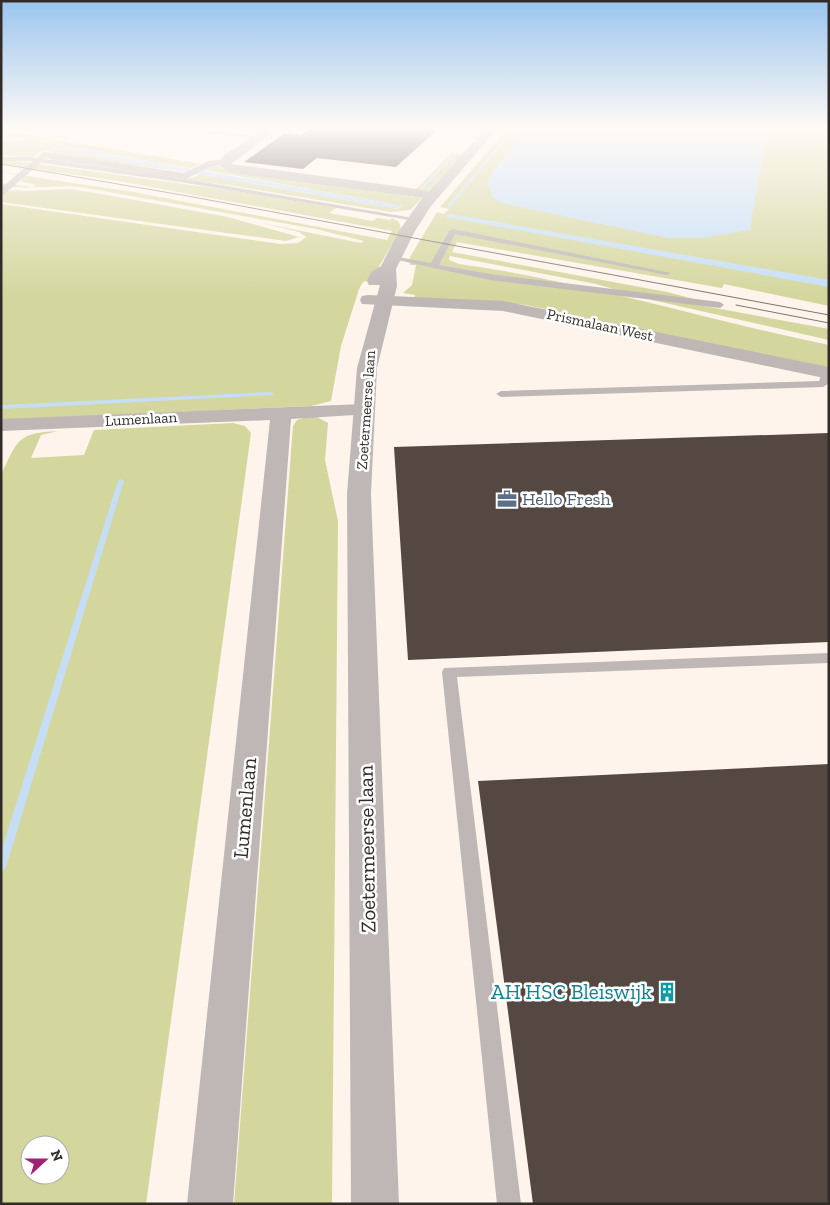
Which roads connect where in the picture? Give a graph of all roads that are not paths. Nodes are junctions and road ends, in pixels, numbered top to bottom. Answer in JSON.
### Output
{"nodes":[{"id":1,"x":216,"y":185,"type":"edge"},
{"id":2,"x":357,"y":185,"type":"edge"},
{"id":3,"x":441,"y":185,"type":"edge"},
{"id":4,"x":432,"y":195,"type":"junction"},
{"id":5,"x":414,"y":219,"type":"junction"},
{"id":6,"x":392,"y":260,"type":"junction"},
{"id":7,"x":434,"y":266,"type":"junction"},
{"id":8,"x":667,"y":273,"type":"dead end"},
{"id":9,"x":376,"y":300,"type":"junction"},
{"id":10,"x":720,"y":305,"type":"dead end"},
{"id":11,"x":828,"y":373,"type":"edge"},
{"id":12,"x":501,"y":394,"type":"dead end"},
{"id":13,"x":350,"y":398,"type":"junction"},
{"id":14,"x":281,"y":412,"type":"junction"},
{"id":15,"x":1,"y":425,"type":"edge"},
{"id":16,"x":829,"y":658,"type":"edge"},
{"id":17,"x":210,"y":1204,"type":"edge"},
{"id":18,"x":375,"y":1204,"type":"edge"},
{"id":19,"x":509,"y":1204,"type":"edge"}],
"edges":[{"from":1,"to":5,"type":"lane"},
{"from":2,"to":4,"type":"street"},
{"from":3,"to":4,"type":"street"},
{"from":4,"to":5,"type":"street"},
{"from":5,"to":6,"type":"street"},
{"from":6,"to":7,"type":"lane"},
{"from":6,"to":9,"type":"street","name":"Zoetermeerse laan"},
{"from":7,"to":8,"type":"lane"},
{"from":7,"to":10,"type":"lane"},
{"from":9,"to":11,"type":"street","name":"Prismalaan West"},
{"from":9,"to":13,"type":"street","name":"Zoetermeerse laan"},
{"from":9,"to":13,"type":"street","name":"Zoetermeerse laan"},
{"from":11,"to":12,"type":"lane"},
{"from":13,"to":14,"type":"street","name":"Lumenlaan"},
{"from":13,"to":18,"type":"street","name":"Zoetermeerse laan"},
{"from":14,"to":15,"type":"street","name":"Lumenlaan"},
{"from":14,"to":17,"type":"street","name":"Lumenlaan"},
{"from":16,"to":19,"type":"lane"}]}
